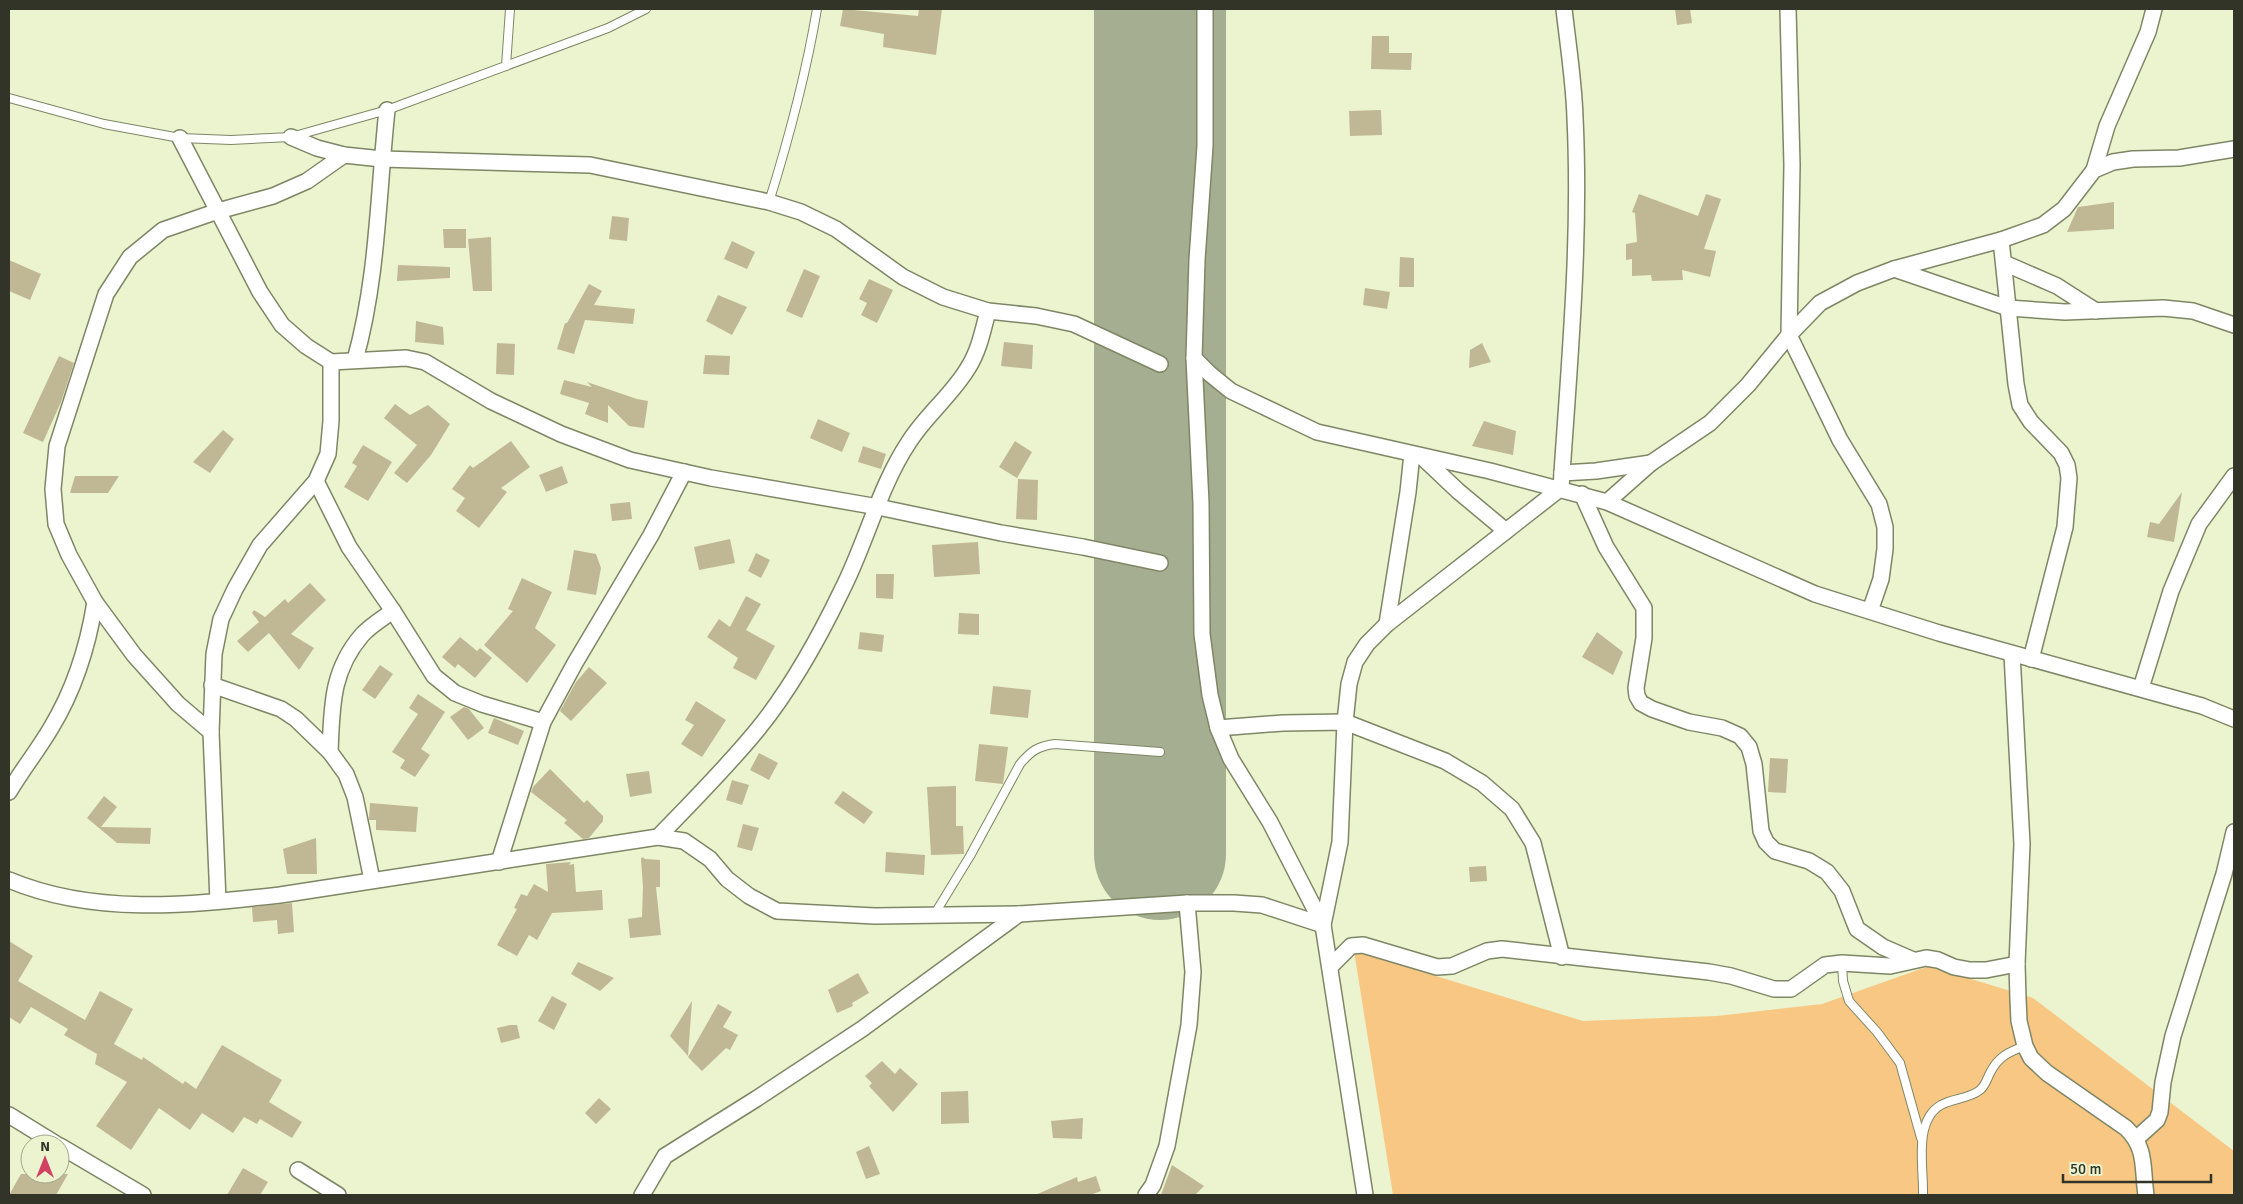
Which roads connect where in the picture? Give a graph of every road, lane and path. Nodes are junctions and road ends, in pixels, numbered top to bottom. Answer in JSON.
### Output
{"nodes":[{"id":1,"x":510,"y":9,"type":"edge"},
{"id":2,"x":646,"y":9,"type":"edge"},
{"id":3,"x":817,"y":9,"type":"edge"},
{"id":4,"x":1205,"y":9,"type":"edge"},
{"id":5,"x":1564,"y":9,"type":"edge"},
{"id":6,"x":1788,"y":9,"type":"edge"},
{"id":7,"x":2154,"y":9,"type":"edge"},
{"id":8,"x":506,"y":66,"type":"junction"},
{"id":9,"x":9,"y":98,"type":"edge"},
{"id":10,"x":387,"y":110,"type":"junction"},
{"id":11,"x":291,"y":137,"type":"junction"},
{"id":12,"x":180,"y":138,"type":"junction"},
{"id":13,"x":2234,"y":149,"type":"edge"},
{"id":14,"x":344,"y":155,"type":"junction"},
{"id":15,"x":382,"y":159,"type":"junction"},
{"id":16,"x":2094,"y":170,"type":"junction"},
{"id":17,"x":769,"y":202,"type":"junction"},
{"id":18,"x":218,"y":211,"type":"junction"},
{"id":19,"x":2001,"y":240,"type":"junction"},
{"id":20,"x":2004,"y":263,"type":"junction"},
{"id":21,"x":1894,"y":269,"type":"junction"},
{"id":22,"x":2008,"y":308,"type":"junction"},
{"id":23,"x":988,"y":311,"type":"junction"},
{"id":24,"x":2096,"y":311,"type":"junction"},
{"id":25,"x":2234,"y":325,"type":"edge"},
{"id":26,"x":1789,"y":335,"type":"junction"},
{"id":27,"x":1194,"y":358,"type":"junction"},
{"id":28,"x":355,"y":360,"type":"junction"},
{"id":29,"x":331,"y":362,"type":"junction"},
{"id":30,"x":1160,"y":364,"type":"dead end"},
{"id":31,"x":1416,"y":455,"type":"junction"},
{"id":32,"x":1651,"y":463,"type":"junction"},
{"id":33,"x":684,"y":472,"type":"junction"},
{"id":34,"x":2234,"y":476,"type":"edge"},
{"id":35,"x":1561,"y":481,"type":"junction"},
{"id":36,"x":316,"y":482,"type":"junction"},
{"id":37,"x":1582,"y":494,"type":"junction"},
{"id":38,"x":1607,"y":502,"type":"junction"},
{"id":39,"x":878,"y":507,"type":"junction"},
{"id":40,"x":1506,"y":530,"type":"junction"},
{"id":41,"x":1160,"y":563,"type":"dead end"},
{"id":42,"x":95,"y":602,"type":"junction"},
{"id":43,"x":393,"y":611,"type":"junction"},
{"id":44,"x":1870,"y":611,"type":"junction"},
{"id":45,"x":1387,"y":624,"type":"junction"},
{"id":46,"x":2012,"y":654,"type":"junction"},
{"id":47,"x":2031,"y":659,"type":"junction"},
{"id":48,"x":212,"y":684,"type":"junction"},
{"id":49,"x":2141,"y":688,"type":"junction"},
{"id":50,"x":2234,"y":719,"type":"edge"},
{"id":51,"x":543,"y":722,"type":"junction"},
{"id":52,"x":1345,"y":722,"type":"junction"},
{"id":53,"x":1218,"y":728,"type":"junction"},
{"id":54,"x":211,"y":732,"type":"junction"},
{"id":55,"x":330,"y":752,"type":"junction"},
{"id":56,"x":1160,"y":752,"type":"dead end"},
{"id":57,"x":9,"y":792,"type":"edge"},
{"id":58,"x":2234,"y":832,"type":"edge"},
{"id":59,"x":658,"y":837,"type":"junction"},
{"id":60,"x":499,"y":862,"type":"junction"},
{"id":61,"x":9,"y":880,"type":"edge"},
{"id":62,"x":372,"y":880,"type":"junction"},
{"id":63,"x":218,"y":901,"type":"junction"},
{"id":64,"x":1187,"y":903,"type":"junction"},
{"id":65,"x":1019,"y":914,"type":"junction"},
{"id":66,"x":934,"y":916,"type":"junction"},
{"id":67,"x":1325,"y":931,"type":"junction"},
{"id":68,"x":1351,"y":946,"type":"junction"},
{"id":69,"x":1562,"y":957,"type":"junction"},
{"id":70,"x":1913,"y":960,"type":"junction"},
{"id":71,"x":1842,"y":962,"type":"junction"},
{"id":72,"x":2017,"y":964,"type":"junction"},
{"id":73,"x":1330,"y":967,"type":"junction"},
{"id":74,"x":2025,"y":1046,"type":"junction"},
{"id":75,"x":9,"y":1115,"type":"edge"},
{"id":76,"x":40,"y":1134,"type":"edge"},
{"id":77,"x":2136,"y":1138,"type":"junction"},
{"id":78,"x":1922,"y":1140,"type":"junction"},
{"id":79,"x":70,"y":1152,"type":"edge"},
{"id":80,"x":298,"y":1170,"type":"dead end"},
{"id":81,"x":144,"y":1195,"type":"edge"},
{"id":82,"x":338,"y":1195,"type":"edge"},
{"id":83,"x":642,"y":1195,"type":"edge"},
{"id":84,"x":1146,"y":1195,"type":"edge"},
{"id":85,"x":1365,"y":1195,"type":"edge"},
{"id":86,"x":1923,"y":1195,"type":"edge"},
{"id":87,"x":2146,"y":1195,"type":"edge"}],
"edges":[{"from":1,"to":8,"type":"lane"},
{"from":2,"to":8,"type":"lane"},
{"from":3,"to":17,"type":"lane"},
{"from":4,"to":27,"type":"street"},
{"from":5,"to":35,"type":"street"},
{"from":6,"to":26,"type":"street"},
{"from":7,"to":16,"type":"street"},
{"from":8,"to":10,"type":"lane"},
{"from":9,"to":12,"type":"lane"},
{"from":10,"to":11,"type":"lane"},
{"from":10,"to":15,"type":"street"},
{"from":11,"to":12,"type":"lane"},
{"from":11,"to":14,"type":"street"},
{"from":12,"to":18,"type":"street"},
{"from":13,"to":16,"type":"street"},
{"from":14,"to":15,"type":"street"},
{"from":14,"to":18,"type":"street"},
{"from":15,"to":17,"type":"street"},
{"from":15,"to":28,"type":"street"},
{"from":16,"to":19,"type":"street"},
{"from":17,"to":23,"type":"street"},
{"from":18,"to":29,"type":"street"},
{"from":18,"to":42,"type":"street"},
{"from":19,"to":20,"type":"street"},
{"from":19,"to":21,"type":"street"},
{"from":20,"to":22,"type":"street"},
{"from":20,"to":24,"type":"street"},
{"from":21,"to":22,"type":"street"},
{"from":21,"to":26,"type":"street"},
{"from":22,"to":24,"type":"street"},
{"from":22,"to":47,"type":"street"},
{"from":23,"to":30,"type":"street"},
{"from":23,"to":39,"type":"street"},
{"from":24,"to":25,"type":"street"},
{"from":26,"to":32,"type":"street"},
{"from":26,"to":44,"type":"street"},
{"from":27,"to":31,"type":"street"},
{"from":27,"to":53,"type":"street"},
{"from":28,"to":29,"type":"street"},
{"from":28,"to":33,"type":"street"},
{"from":29,"to":36,"type":"street"},
{"from":31,"to":35,"type":"street"},
{"from":31,"to":40,"type":"street"},
{"from":31,"to":45,"type":"street"},
{"from":32,"to":35,"type":"street"},
{"from":32,"to":38,"type":"street"},
{"from":33,"to":39,"type":"street"},
{"from":33,"to":51,"type":"street"},
{"from":34,"to":49,"type":"street"},
{"from":35,"to":37,"type":"street"},
{"from":35,"to":40,"type":"street"},
{"from":36,"to":43,"type":"street"},
{"from":36,"to":48,"type":"street"},
{"from":37,"to":38,"type":"street"},
{"from":37,"to":70,"type":"street"},
{"from":38,"to":44,"type":"street"},
{"from":39,"to":41,"type":"street"},
{"from":39,"to":59,"type":"street"},
{"from":40,"to":45,"type":"street"},
{"from":42,"to":54,"type":"street"},
{"from":42,"to":57,"type":"street"},
{"from":43,"to":51,"type":"street"},
{"from":43,"to":55,"type":"street"},
{"from":44,"to":46,"type":"street"},
{"from":45,"to":52,"type":"street"},
{"from":46,"to":47,"type":"street"},
{"from":46,"to":72,"type":"street"},
{"from":47,"to":49,"type":"street"},
{"from":48,"to":54,"type":"street"},
{"from":48,"to":55,"type":"street"},
{"from":49,"to":50,"type":"street"},
{"from":51,"to":60,"type":"street"},
{"from":52,"to":53,"type":"street"},
{"from":52,"to":67,"type":"street"},
{"from":52,"to":69,"type":"street"},
{"from":53,"to":67,"type":"street"},
{"from":54,"to":63,"type":"street"},
{"from":55,"to":62,"type":"street"},
{"from":56,"to":66,"type":"lane"},
{"from":58,"to":77,"type":"street"},
{"from":59,"to":60,"type":"street"},
{"from":59,"to":66,"type":"street"},
{"from":60,"to":62,"type":"street"},
{"from":61,"to":63,"type":"street"},
{"from":62,"to":63,"type":"street"},
{"from":64,"to":65,"type":"street"},
{"from":64,"to":67,"type":"street"},
{"from":64,"to":84,"type":"street"},
{"from":65,"to":66,"type":"street"},
{"from":65,"to":83,"type":"street"},
{"from":67,"to":68,"type":"street"},
{"from":67,"to":73,"type":"street"},
{"from":68,"to":69,"type":"street"},
{"from":68,"to":73,"type":"street"},
{"from":69,"to":71,"type":"street"},
{"from":70,"to":71,"type":"street"},
{"from":70,"to":72,"type":"street"},
{"from":71,"to":78,"type":"lane"},
{"from":72,"to":74,"type":"street"},
{"from":73,"to":85,"type":"street"},
{"from":74,"to":77,"type":"street"},
{"from":74,"to":78,"type":"lane"},
{"from":75,"to":76,"type":"street"},
{"from":77,"to":87,"type":"street"},
{"from":78,"to":86,"type":"lane"},
{"from":79,"to":81,"type":"street"},
{"from":80,"to":82,"type":"street"}]}
